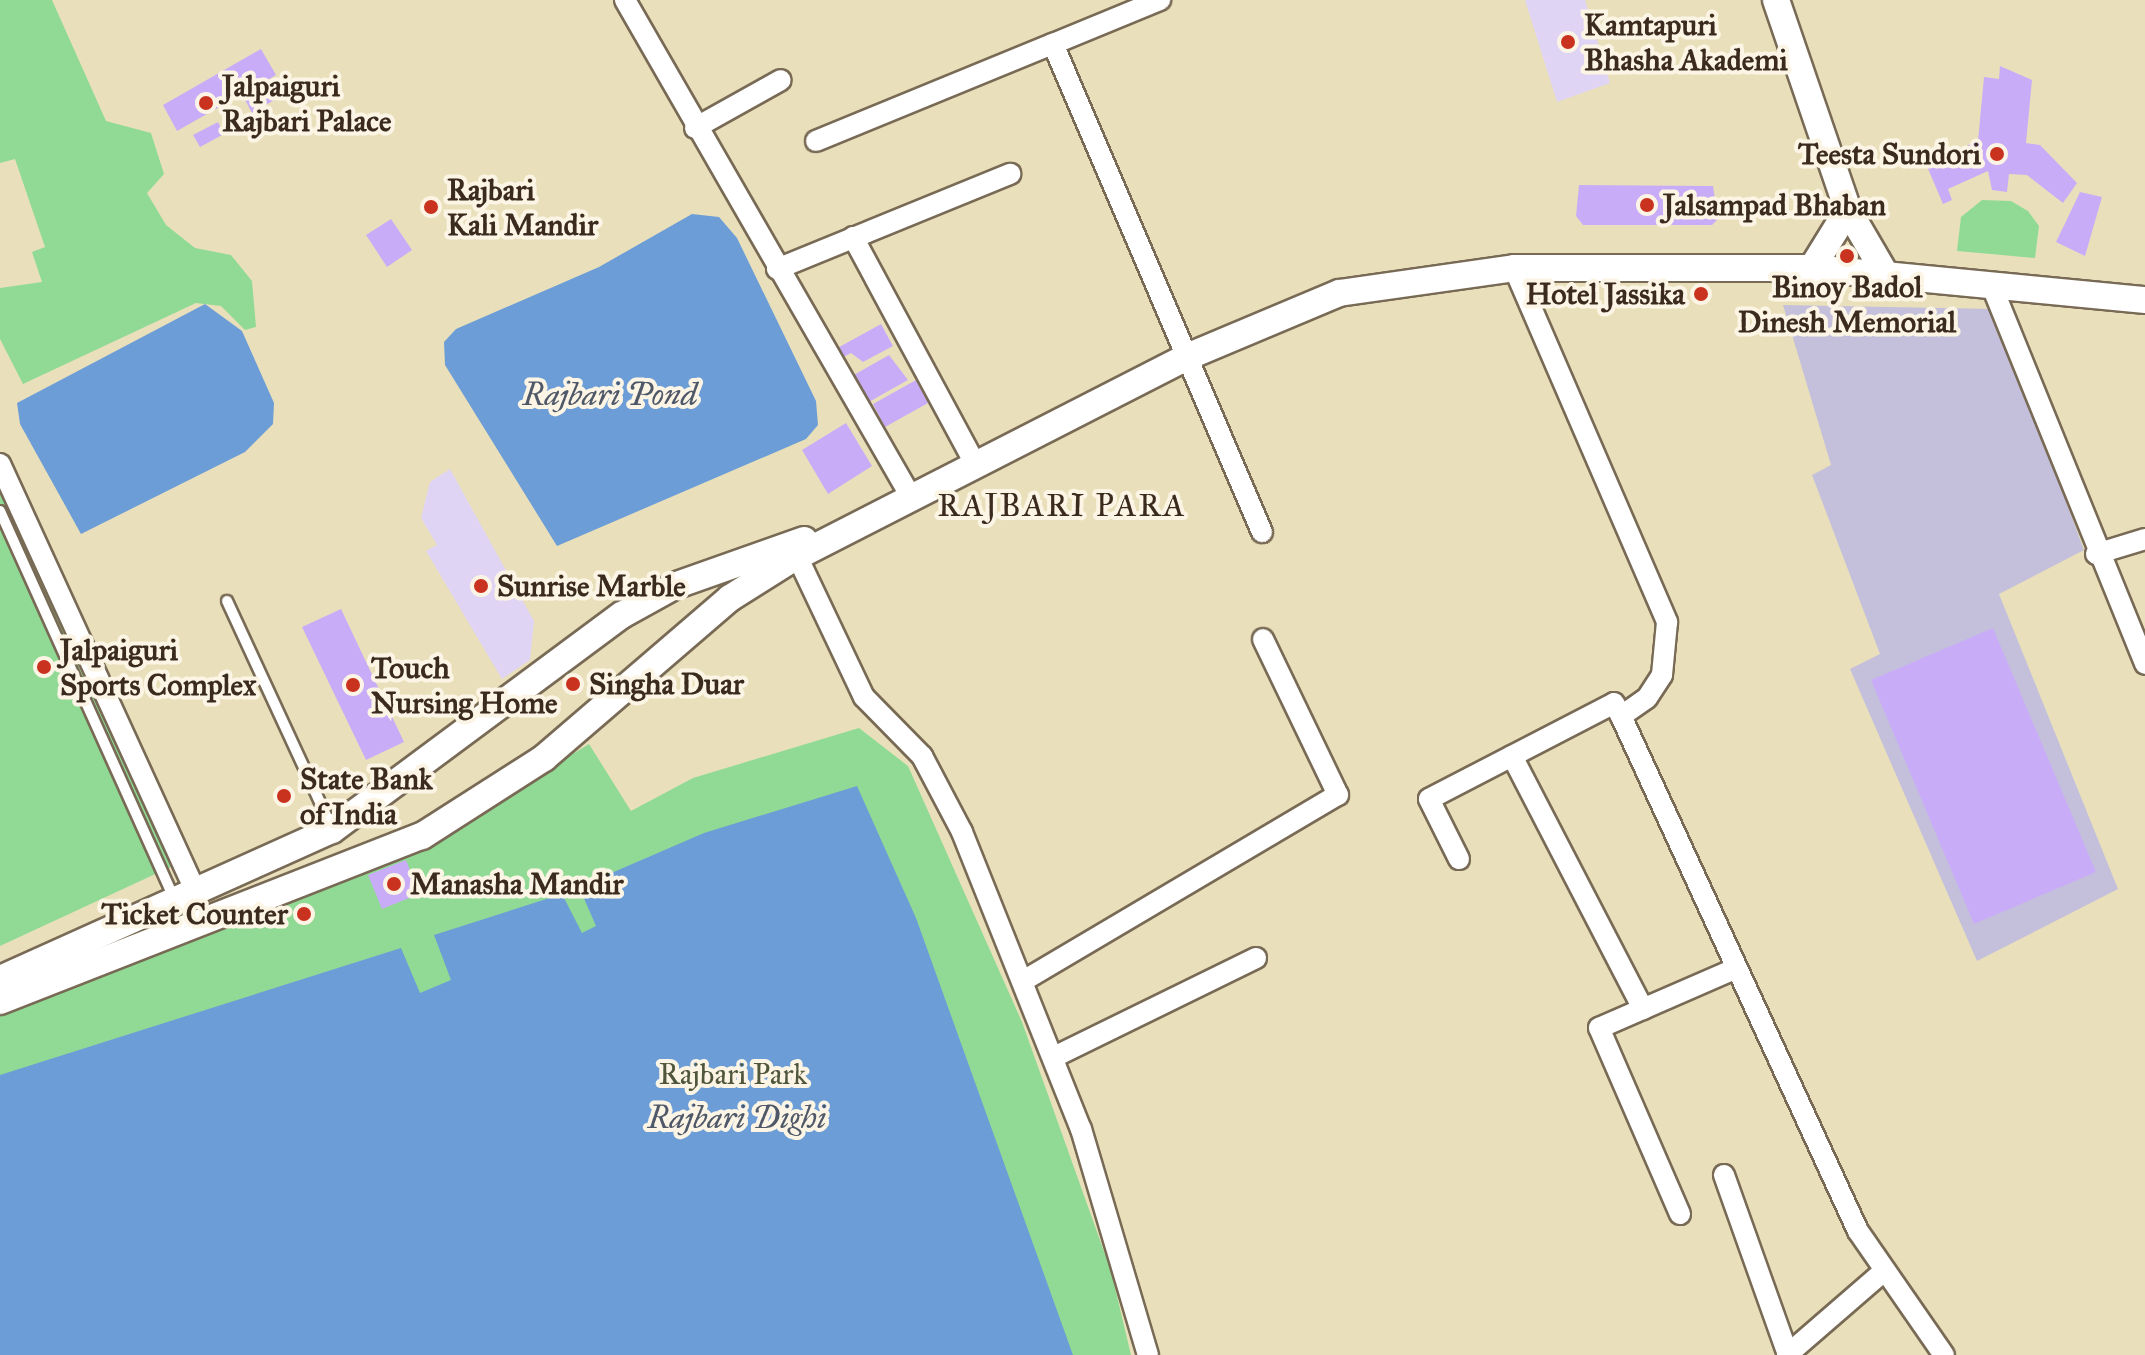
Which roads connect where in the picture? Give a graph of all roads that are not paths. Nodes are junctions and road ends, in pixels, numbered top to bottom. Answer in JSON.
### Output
{"nodes":[{"id":1,"x":625,"y":0,"type":"edge"},
{"id":2,"x":1160,"y":0,"type":"edge"},
{"id":3,"x":1776,"y":0,"type":"edge"},
{"id":4,"x":1053,"y":44,"type":"junction"},
{"id":5,"x":781,"y":80,"type":"dead end"},
{"id":6,"x":695,"y":128,"type":"junction"},
{"id":7,"x":816,"y":141,"type":"dead end"},
{"id":8,"x":1010,"y":174,"type":"dead end"},
{"id":9,"x":1848,"y":210,"type":"junction"},
{"id":10,"x":853,"y":237,"type":"junction"},
{"id":11,"x":1514,"y":268,"type":"junction"},
{"id":12,"x":1812,"y":268,"type":"junction"},
{"id":13,"x":777,"y":269,"type":"junction"},
{"id":14,"x":1886,"y":275,"type":"junction"},
{"id":15,"x":1991,"y":284,"type":"junction"},
{"id":16,"x":2145,"y":300,"type":"edge"},
{"id":17,"x":1187,"y":357,"type":"junction"},
{"id":18,"x":0,"y":464,"type":"edge"},
{"id":19,"x":976,"y":465,"type":"junction"},
{"id":20,"x":911,"y":497,"type":"junction"},
{"id":21,"x":0,"y":511,"type":"edge"},
{"id":22,"x":846,"y":528,"type":"junction"},
{"id":23,"x":1262,"y":532,"type":"dead end"},
{"id":24,"x":2145,"y":539,"type":"edge"},
{"id":25,"x":2096,"y":554,"type":"junction"},
{"id":26,"x":797,"y":556,"type":"junction"},
{"id":27,"x":227,"y":601,"type":"dead end"},
{"id":28,"x":1263,"y":639,"type":"dead end"},
{"id":29,"x":2143,"y":654,"type":"edge"},
{"id":30,"x":1621,"y":716,"type":"junction"},
{"id":31,"x":1512,"y":756,"type":"junction"},
{"id":32,"x":332,"y":830,"type":"junction"},
{"id":33,"x":1459,"y":859,"type":"dead end"},
{"id":34,"x":186,"y":898,"type":"junction"},
{"id":35,"x":1256,"y":958,"type":"dead end"},
{"id":36,"x":1737,"y":968,"type":"junction"},
{"id":37,"x":0,"y":979,"type":"edge"},
{"id":38,"x":1023,"y":981,"type":"junction"},
{"id":39,"x":0,"y":1001,"type":"edge"},
{"id":40,"x":1643,"y":1009,"type":"junction"},
{"id":41,"x":1054,"y":1057,"type":"junction"},
{"id":42,"x":1724,"y":1175,"type":"dead end"},
{"id":43,"x":1680,"y":1214,"type":"dead end"},
{"id":44,"x":1884,"y":1271,"type":"junction"},
{"id":45,"x":1148,"y":1355,"type":"edge"},
{"id":46,"x":1788,"y":1355,"type":"edge"},
{"id":47,"x":1944,"y":1355,"type":"edge"}],
"edges":[{"from":1,"to":6,"type":"street"},
{"from":2,"to":4,"type":"street"},
{"from":3,"to":9,"type":"street"},
{"from":4,"to":7,"type":"street"},
{"from":4,"to":17,"type":"street"},
{"from":5,"to":6,"type":"street"},
{"from":6,"to":13,"type":"street"},
{"from":8,"to":10,"type":"street"},
{"from":9,"to":12,"type":"street"},
{"from":9,"to":14,"type":"street"},
{"from":10,"to":13,"type":"street"},
{"from":10,"to":19,"type":"street"},
{"from":11,"to":12,"type":"street"},
{"from":11,"to":17,"type":"street"},
{"from":11,"to":30,"type":"street"},
{"from":12,"to":14,"type":"street"},
{"from":13,"to":20,"type":"street"},
{"from":14,"to":15,"type":"street"},
{"from":15,"to":16,"type":"street"},
{"from":15,"to":25,"type":"street"},
{"from":17,"to":19,"type":"street"},
{"from":17,"to":23,"type":"street"},
{"from":18,"to":34,"type":"street"},
{"from":19,"to":20,"type":"street"},
{"from":20,"to":22,"type":"street"},
{"from":21,"to":34,"type":"lane"},
{"from":22,"to":26,"type":"street"},
{"from":22,"to":32,"type":"street"},
{"from":24,"to":25,"type":"street"},
{"from":25,"to":29,"type":"street"},
{"from":26,"to":38,"type":"street"},
{"from":26,"to":39,"type":"street"},
{"from":27,"to":32,"type":"lane"},
{"from":28,"to":38,"type":"street"},
{"from":30,"to":31,"type":"street"},
{"from":30,"to":36,"type":"street"},
{"from":31,"to":33,"type":"street"},
{"from":31,"to":40,"type":"street"},
{"from":32,"to":34,"type":"street"},
{"from":34,"to":37,"type":"street"},
{"from":35,"to":41,"type":"street"},
{"from":36,"to":40,"type":"street"},
{"from":36,"to":44,"type":"street"},
{"from":38,"to":41,"type":"street"},
{"from":40,"to":43,"type":"street"},
{"from":41,"to":45,"type":"street"},
{"from":42,"to":46,"type":"street"},
{"from":44,"to":46,"type":"street"},
{"from":44,"to":47,"type":"street"}]}
